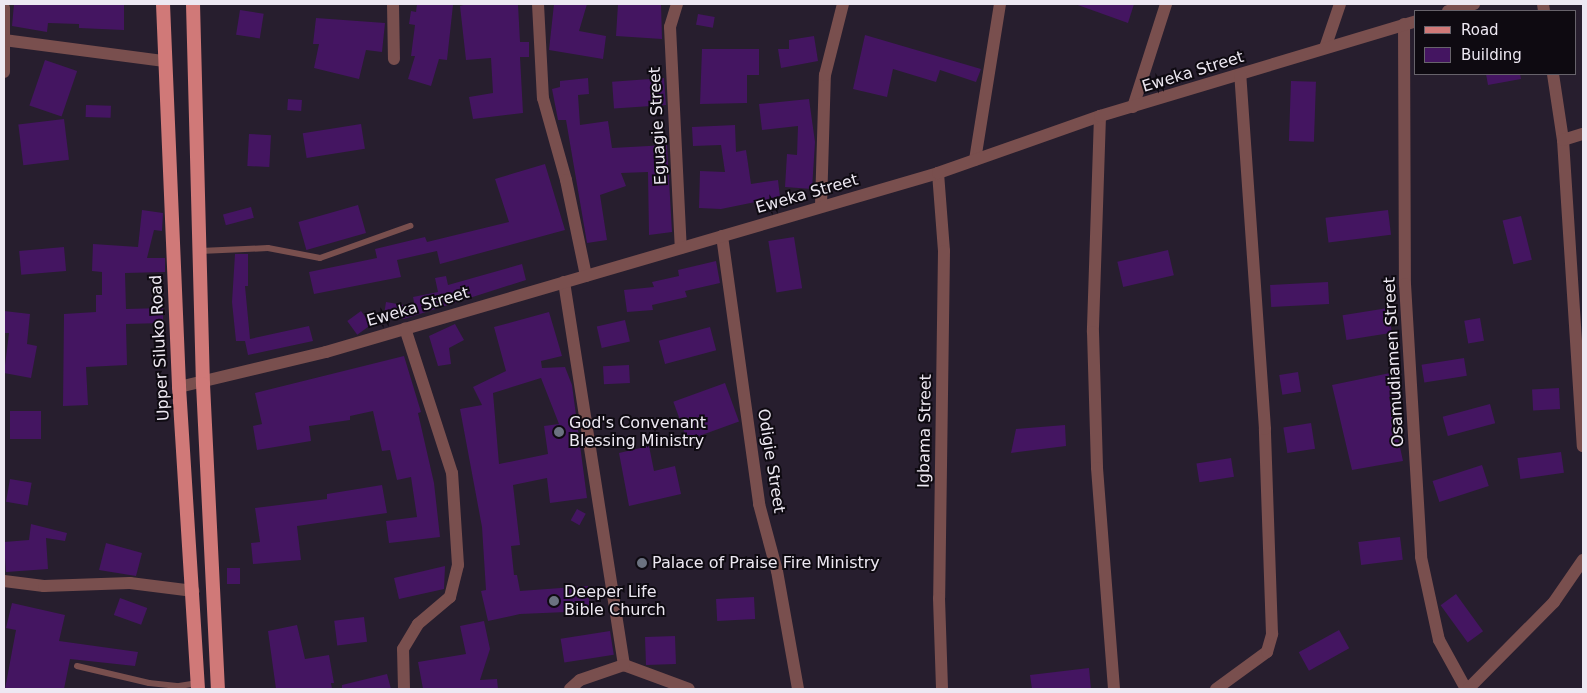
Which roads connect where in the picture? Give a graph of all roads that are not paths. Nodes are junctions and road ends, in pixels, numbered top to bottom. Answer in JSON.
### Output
{"nodes":[{"id":1,"x":164,"y":4,"type":"edge"},
{"id":2,"x":193,"y":4,"type":"edge"},
{"id":3,"x":393,"y":4,"type":"edge"},
{"id":4,"x":538,"y":4,"type":"edge"},
{"id":5,"x":677,"y":4,"type":"edge"},
{"id":6,"x":843,"y":4,"type":"edge"},
{"id":7,"x":1000,"y":4,"type":"edge"},
{"id":8,"x":1166,"y":4,"type":"edge"},
{"id":9,"x":1340,"y":4,"type":"edge"},
{"id":10,"x":1474,"y":4,"type":"edge"},
{"id":11,"x":4,"y":8,"type":"edge"},
{"id":12,"x":1452,"y":10,"type":"edge"},
{"id":13,"x":1410,"y":23,"type":"edge"},
{"id":14,"x":5,"y":40,"type":"edge"},
{"id":15,"x":1324,"y":48,"type":"junction"},
{"id":16,"x":394,"y":59,"type":"dead end"},
{"id":17,"x":163,"y":61,"type":"junction"},
{"id":18,"x":4,"y":72,"type":"edge"},
{"id":19,"x":1240,"y":75,"type":"junction"},
{"id":20,"x":1553,"y":75,"type":"edge"},
{"id":21,"x":1133,"y":107,"type":"junction"},
{"id":22,"x":1100,"y":116,"type":"junction"},
{"id":23,"x":1583,"y":134,"type":"edge"},
{"id":24,"x":1563,"y":140,"type":"junction"},
{"id":25,"x":975,"y":160,"type":"junction"},
{"id":26,"x":938,"y":173,"type":"junction"},
{"id":27,"x":820,"y":206,"type":"junction"},
{"id":28,"x":410,"y":226,"type":"dead end"},
{"id":29,"x":722,"y":236,"type":"junction"},
{"id":30,"x":682,"y":248,"type":"junction"},
{"id":31,"x":198,"y":251,"type":"junction"},
{"id":32,"x":586,"y":276,"type":"junction"},
{"id":33,"x":564,"y":282,"type":"junction"},
{"id":34,"x":1578,"y":285,"type":"edge"},
{"id":35,"x":405,"y":328,"type":"junction"},
{"id":36,"x":203,"y":384,"type":"junction"},
{"id":37,"x":179,"y":387,"type":"junction"},
{"id":38,"x":1583,"y":446,"type":"edge"},
{"id":39,"x":1583,"y":560,"type":"edge"},
{"id":40,"x":4,"y":582,"type":"edge"},
{"id":41,"x":193,"y":591,"type":"junction"},
{"id":42,"x":624,"y":665,"type":"junction"},
{"id":43,"x":77,"y":666,"type":"dead end"},
{"id":44,"x":1234,"y":685,"type":"edge"},
{"id":45,"x":198,"y":686,"type":"edge"},
{"id":46,"x":218,"y":689,"type":"edge"},
{"id":47,"x":404,"y":689,"type":"edge"},
{"id":48,"x":570,"y":689,"type":"edge"},
{"id":49,"x":689,"y":689,"type":"edge"},
{"id":50,"x":798,"y":689,"type":"edge"},
{"id":51,"x":942,"y":689,"type":"edge"},
{"id":52,"x":1114,"y":689,"type":"edge"},
{"id":53,"x":1216,"y":689,"type":"edge"},
{"id":54,"x":1467,"y":689,"type":"edge"}],
"edges":[{"from":1,"to":17,"type":"main road","name":"Upper Siluko Road"},
{"from":2,"to":31,"type":"main road"},
{"from":3,"to":16,"type":"street"},
{"from":4,"to":32,"type":"street"},
{"from":5,"to":30,"type":"street","name":"Eguagie Street"},
{"from":6,"to":27,"type":"street"},
{"from":7,"to":25,"type":"street"},
{"from":8,"to":21,"type":"street"},
{"from":9,"to":15,"type":"street"},
{"from":10,"to":12,"type":"street"},
{"from":11,"to":14,"type":"street"},
{"from":13,"to":15,"type":"street","name":"Eweka Street"},
{"from":13,"to":54,"type":"street","name":"Osamudiamen Street"},
{"from":14,"to":17,"type":"street"},
{"from":14,"to":18,"type":"street"},
{"from":15,"to":19,"type":"street","name":"Eweka Street"},
{"from":17,"to":37,"type":"main road","name":"Upper Siluko Road"},
{"from":19,"to":21,"type":"street","name":"Eweka Street"},
{"from":19,"to":44,"type":"street"},
{"from":20,"to":24,"type":"street"},
{"from":21,"to":22,"type":"street","name":"Eweka Street"},
{"from":22,"to":25,"type":"street","name":"Eweka Street"},
{"from":22,"to":52,"type":"street"},
{"from":23,"to":24,"type":"street"},
{"from":24,"to":34,"type":"street"},
{"from":25,"to":26,"type":"street","name":"Eweka Street"},
{"from":26,"to":27,"type":"street","name":"Eweka Street"},
{"from":26,"to":51,"type":"street","name":"Igbama Street"},
{"from":27,"to":29,"type":"street","name":"Eweka Street"},
{"from":28,"to":31,"type":"lane"},
{"from":29,"to":30,"type":"street","name":"Eweka Street"},
{"from":29,"to":50,"type":"street","name":"Odigie Street"},
{"from":30,"to":32,"type":"street","name":"Eweka Street"},
{"from":31,"to":36,"type":"main road"},
{"from":32,"to":33,"type":"street","name":"Eweka Street"},
{"from":33,"to":35,"type":"street","name":"Eweka Street"},
{"from":33,"to":42,"type":"street"},
{"from":34,"to":38,"type":"street"},
{"from":35,"to":36,"type":"street","name":"Eweka Street"},
{"from":35,"to":47,"type":"street"},
{"from":36,"to":37,"type":"street"},
{"from":36,"to":46,"type":"main road"},
{"from":37,"to":41,"type":"main road","name":"Upper Siluko Road"},
{"from":39,"to":54,"type":"street"},
{"from":40,"to":41,"type":"street"},
{"from":41,"to":45,"type":"main road","name":"Upper Siluko Road"},
{"from":42,"to":48,"type":"street"},
{"from":42,"to":49,"type":"street"},
{"from":43,"to":45,"type":"lane"},
{"from":44,"to":53,"type":"street"}]}
